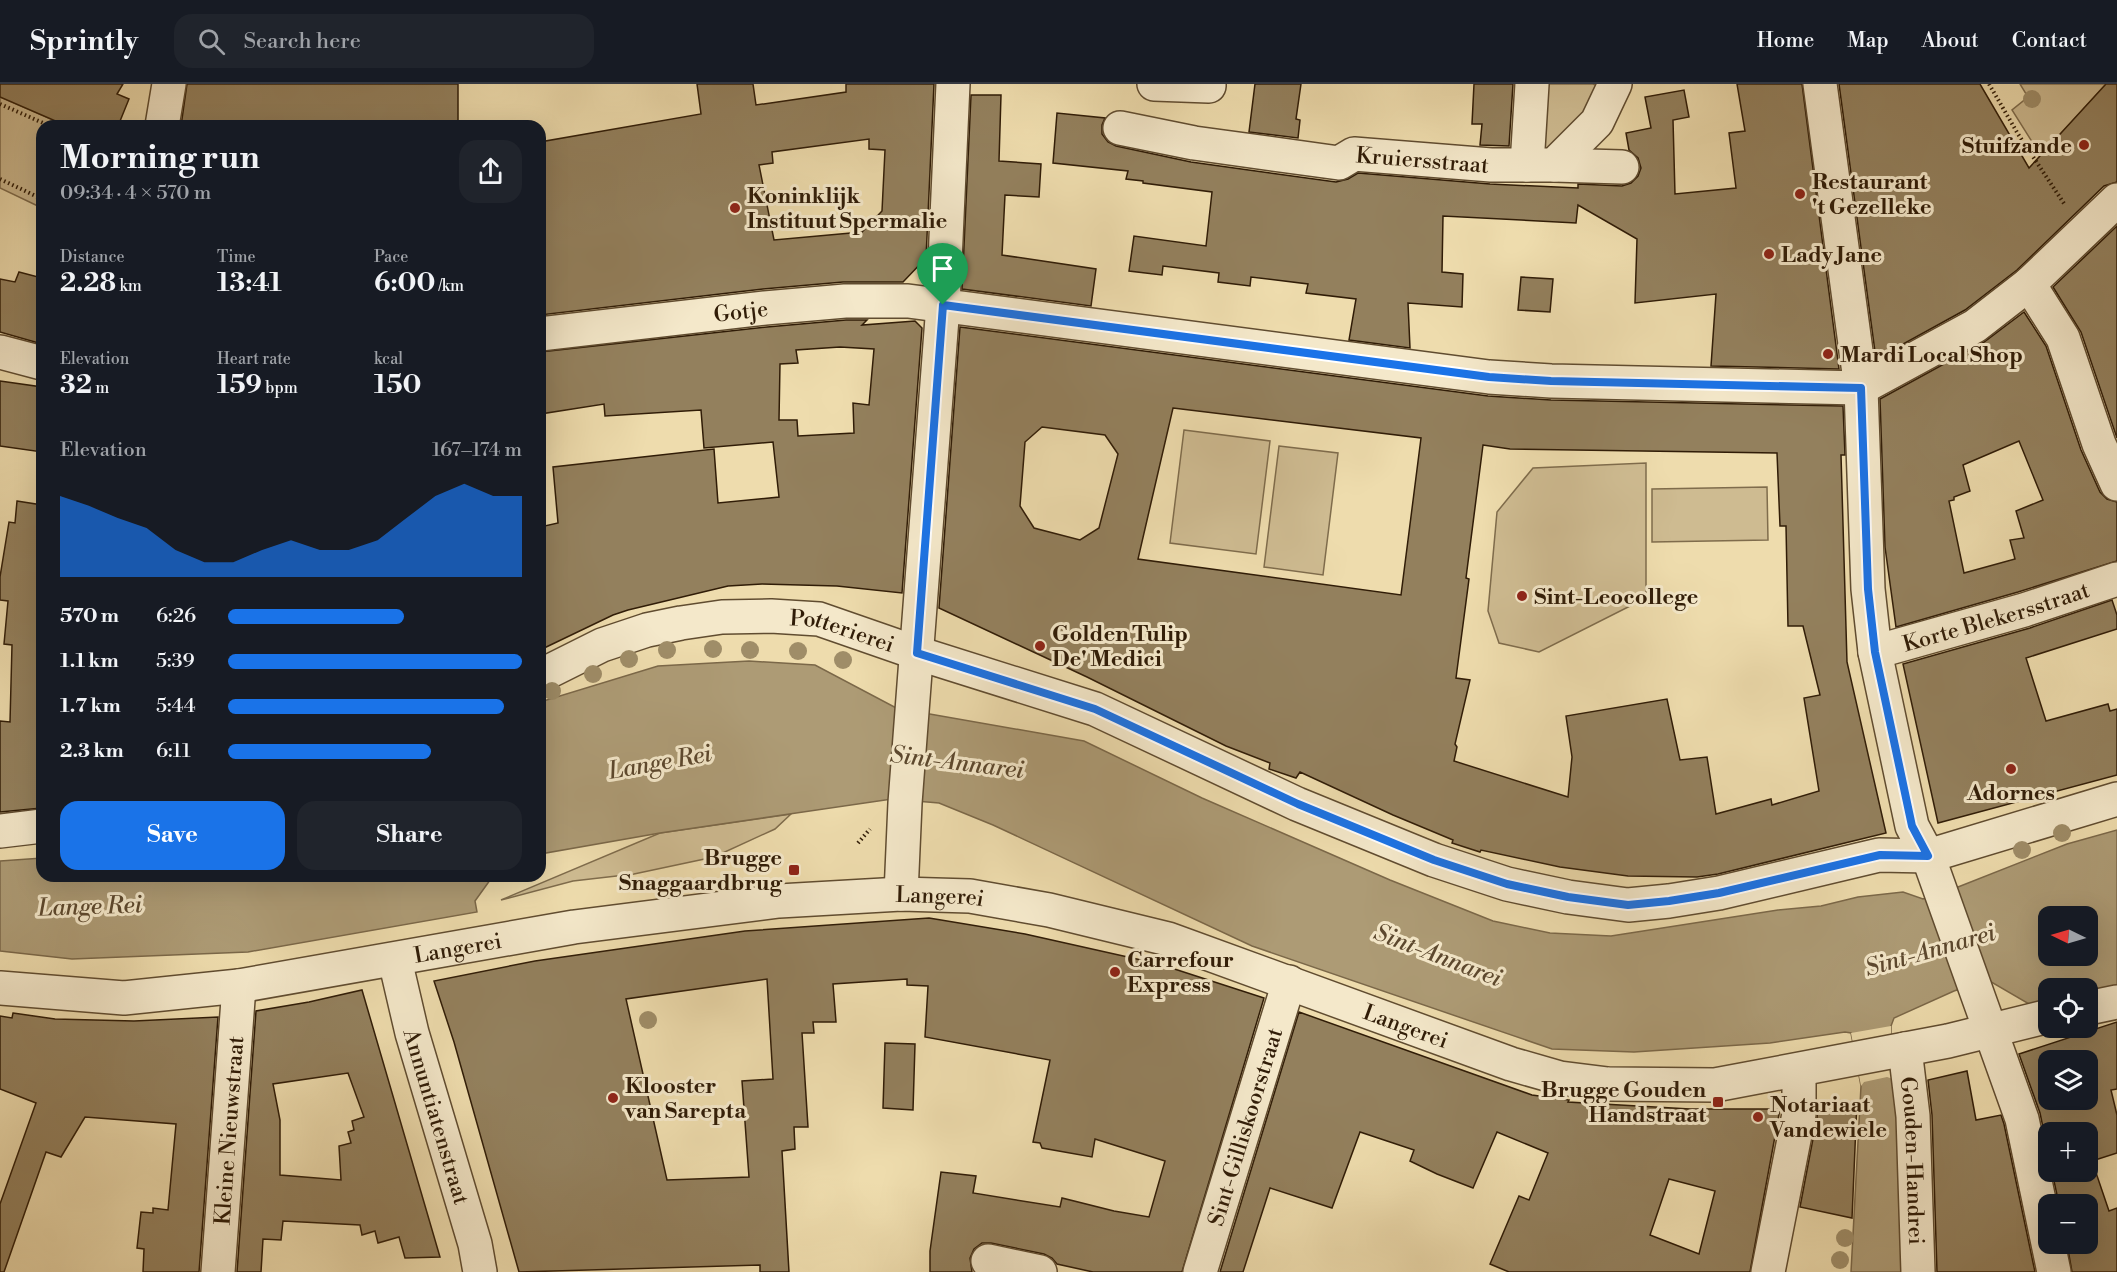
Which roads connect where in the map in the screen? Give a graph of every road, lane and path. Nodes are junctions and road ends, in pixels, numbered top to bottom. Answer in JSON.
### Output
{"nodes":[{"id":1,"x":169,"y":84,"type":"edge"},
{"id":2,"x":953,"y":84,"type":"edge"},
{"id":3,"x":1154,"y":84,"type":"edge"},
{"id":4,"x":1209,"y":84,"type":"edge"},
{"id":5,"x":1532,"y":84,"type":"edge"},
{"id":6,"x":1615,"y":84,"type":"edge"},
{"id":7,"x":1820,"y":84,"type":"edge"},
{"id":8,"x":1989,"y":84,"type":"edge"},
{"id":9,"x":0,"y":104,"type":"edge"},
{"id":10,"x":36,"y":120,"type":"edge"},
{"id":11,"x":163,"y":120,"type":"edge"},
{"id":12,"x":1120,"y":128,"type":"dead end"},
{"id":13,"x":1540,"y":165,"type":"junction"},
{"id":14,"x":1622,"y":167,"type":"dead end"},
{"id":15,"x":0,"y":178,"type":"edge"},
{"id":16,"x":36,"y":196,"type":"edge"},
{"id":17,"x":2117,"y":200,"type":"edge"},
{"id":18,"x":2083,"y":233,"type":"junction"},
{"id":19,"x":2029,"y":284,"type":"junction"},
{"id":20,"x":943,"y":305,"type":"junction"},
{"id":21,"x":546,"y":333,"type":"edge"},
{"id":22,"x":0,"y":352,"type":"edge"},
{"id":23,"x":36,"y":361,"type":"edge"},
{"id":24,"x":1861,"y":388,"type":"junction"},
{"id":25,"x":2117,"y":484,"type":"edge"},
{"id":26,"x":2117,"y":579,"type":"edge"},
{"id":27,"x":1875,"y":652,"type":"junction"},
{"id":28,"x":917,"y":653,"type":"junction"},
{"id":29,"x":546,"y":672,"type":"edge"},
{"id":30,"x":2117,"y":799,"type":"edge"},
{"id":31,"x":36,"y":827,"type":"edge"},
{"id":32,"x":0,"y":831,"type":"edge"},
{"id":33,"x":1928,"y":856,"type":"junction"},
{"id":34,"x":901,"y":894,"type":"junction"},
{"id":35,"x":395,"y":960,"type":"junction"},
{"id":36,"x":1288,"y":982,"type":"junction"},
{"id":37,"x":239,"y":986,"type":"junction"},
{"id":38,"x":0,"y":988,"type":"edge"},
{"id":39,"x":2117,"y":1002,"type":"edge"},
{"id":40,"x":2098,"y":1006,"type":"edge"},
{"id":41,"x":2038,"y":1019,"type":"edge"},
{"id":42,"x":1990,"y":1030,"type":"junction"},
{"id":43,"x":1905,"y":1049,"type":"junction"},
{"id":44,"x":1799,"y":1071,"type":"junction"},
{"id":45,"x":987,"y":1261,"type":"dead end"},
{"id":46,"x":218,"y":1272,"type":"edge"},
{"id":47,"x":480,"y":1272,"type":"edge"},
{"id":48,"x":1040,"y":1272,"type":"edge"},
{"id":49,"x":1200,"y":1272,"type":"edge"},
{"id":50,"x":1768,"y":1272,"type":"edge"},
{"id":51,"x":1918,"y":1272,"type":"edge"},
{"id":52,"x":2054,"y":1272,"type":"edge"}],
"edges":[{"from":1,"to":11,"type":"street"},
{"from":2,"to":20,"type":"street"},
{"from":3,"to":4,"type":"street"},
{"from":5,"to":13,"type":"street"},
{"from":6,"to":13,"type":"street"},
{"from":7,"to":24,"type":"street"},
{"from":8,"to":18,"type":"path"},
{"from":9,"to":10,"type":"path"},
{"from":12,"to":13,"type":"street","name":"Kruiersstraat"},
{"from":13,"to":14,"type":"street","name":"Kruiersstraat"},
{"from":15,"to":16,"type":"path"},
{"from":17,"to":18,"type":"street"},
{"from":18,"to":19,"type":"street"},
{"from":19,"to":24,"type":"street"},
{"from":19,"to":25,"type":"street"},
{"from":20,"to":21,"type":"street","name":"Gotje"},
{"from":20,"to":24,"type":"street","name":"Gotje"},
{"from":20,"to":28,"type":"street"},
{"from":22,"to":23,"type":"street"},
{"from":24,"to":27,"type":"street"},
{"from":26,"to":27,"type":"street","name":"Korte Blekersstraat"},
{"from":27,"to":33,"type":"street"},
{"from":28,"to":29,"type":"street","name":"Potterierei"},
{"from":28,"to":33,"type":"street","name":"Potterierei"},
{"from":28,"to":34,"type":"street"},
{"from":30,"to":33,"type":"street"},
{"from":31,"to":32,"type":"street"},
{"from":33,"to":42,"type":"street"},
{"from":34,"to":35,"type":"street","name":"Langerei"},
{"from":34,"to":36,"type":"street","name":"Langerei"},
{"from":35,"to":37,"type":"street","name":"Langerei"},
{"from":35,"to":47,"type":"street","name":"Annuntiatenstraat"},
{"from":36,"to":44,"type":"street","name":"Langerei"},
{"from":36,"to":49,"type":"street","name":"Sint-Gilliskoorstraat"},
{"from":37,"to":38,"type":"street","name":"Langerei"},
{"from":37,"to":46,"type":"street","name":"Kleine Nieuwstraat"},
{"from":39,"to":40,"type":"street"},
{"from":41,"to":42,"type":"street"},
{"from":42,"to":43,"type":"street"},
{"from":42,"to":52,"type":"street"},
{"from":43,"to":44,"type":"street","name":"Langerei"},
{"from":43,"to":51,"type":"street","name":"Gouden-Handrei"},
{"from":44,"to":50,"type":"street"},
{"from":45,"to":48,"type":"street"}]}
